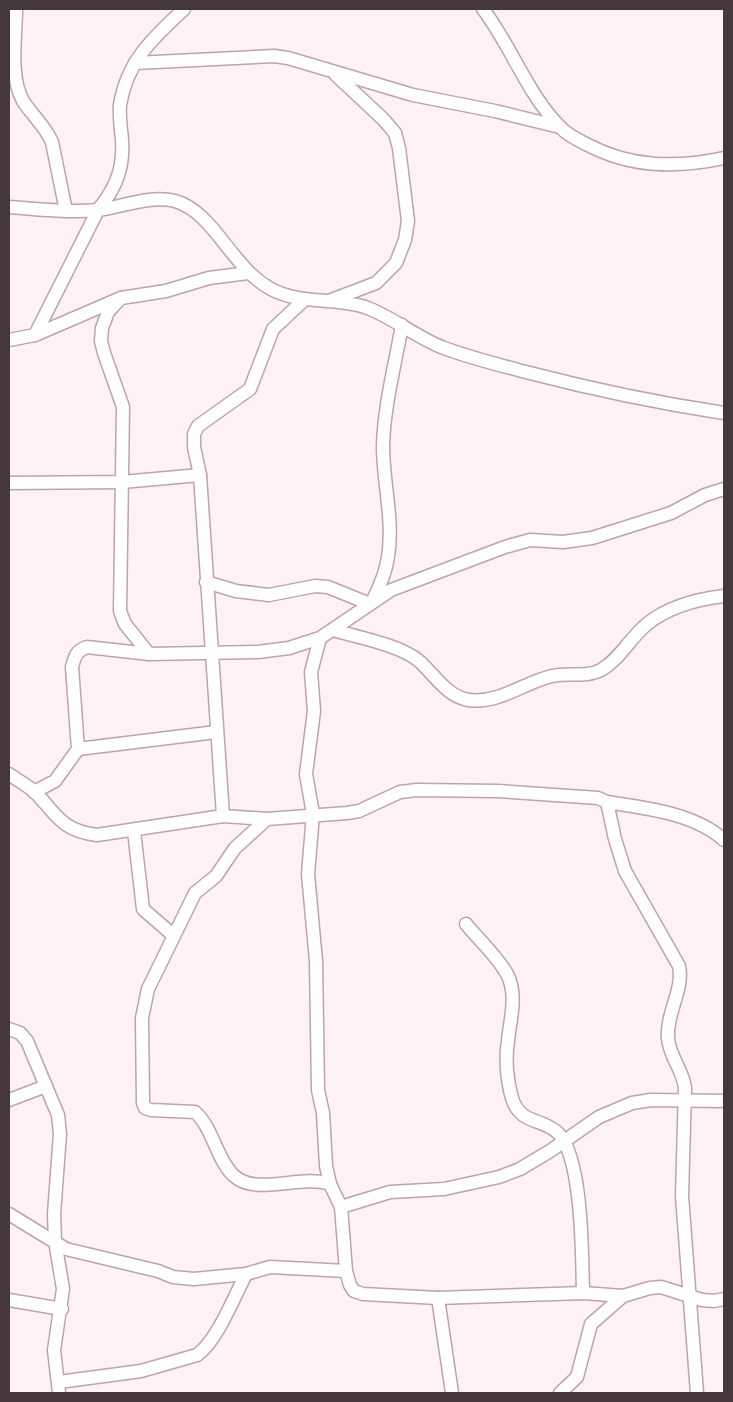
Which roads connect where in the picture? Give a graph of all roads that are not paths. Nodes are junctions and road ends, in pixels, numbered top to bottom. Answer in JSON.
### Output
{"nodes":[{"id":1,"x":16,"y":9,"type":"edge"},
{"id":2,"x":184,"y":9,"type":"edge"},
{"id":3,"x":486,"y":11,"type":"edge"},
{"id":4,"x":135,"y":63,"type":"junction"},
{"id":5,"x":335,"y":73,"type":"junction"},
{"id":6,"x":560,"y":127,"type":"junction"},
{"id":7,"x":724,"y":158,"type":"edge"},
{"id":8,"x":9,"y":207,"type":"edge"},
{"id":9,"x":98,"y":210,"type":"junction"},
{"id":10,"x":66,"y":211,"type":"junction"},
{"id":11,"x":248,"y":273,"type":"junction"},
{"id":12,"x":121,"y":298,"type":"junction"},
{"id":13,"x":304,"y":300,"type":"junction"},
{"id":14,"x":326,"y":302,"type":"junction"},
{"id":15,"x":402,"y":325,"type":"junction"},
{"id":16,"x":35,"y":335,"type":"junction"},
{"id":17,"x":9,"y":340,"type":"edge"},
{"id":18,"x":724,"y":413,"type":"edge"},
{"id":19,"x":200,"y":475,"type":"junction"},
{"id":20,"x":122,"y":482,"type":"junction"},
{"id":21,"x":9,"y":483,"type":"edge"},
{"id":22,"x":724,"y":489,"type":"edge"},
{"id":23,"x":206,"y":582,"type":"junction"},
{"id":24,"x":724,"y":596,"type":"edge"},
{"id":25,"x":372,"y":602,"type":"junction"},
{"id":26,"x":333,"y":630,"type":"junction"},
{"id":27,"x":320,"y":638,"type":"junction"},
{"id":28,"x":210,"y":652,"type":"junction"},
{"id":29,"x":148,"y":654,"type":"junction"},
{"id":30,"x":216,"y":732,"type":"junction"},
{"id":31,"x":78,"y":749,"type":"junction"},
{"id":32,"x":9,"y":774,"type":"edge"},
{"id":33,"x":34,"y":792,"type":"junction"},
{"id":34,"x":607,"y":802,"type":"junction"},
{"id":35,"x":314,"y":814,"type":"junction"},
{"id":36,"x":222,"y":816,"type":"junction"},
{"id":37,"x":267,"y":819,"type":"junction"},
{"id":38,"x":134,"y":831,"type":"junction"},
{"id":39,"x":724,"y":840,"type":"edge"},
{"id":40,"x":466,"y":924,"type":"dead end"},
{"id":41,"x":174,"y":936,"type":"junction"},
{"id":42,"x":9,"y":1029,"type":"edge"},
{"id":43,"x":46,"y":1086,"type":"junction"},
{"id":44,"x":9,"y":1100,"type":"edge"},
{"id":45,"x":684,"y":1100,"type":"junction"},
{"id":46,"x":724,"y":1101,"type":"edge"},
{"id":47,"x":565,"y":1141,"type":"junction"},
{"id":48,"x":330,"y":1184,"type":"junction"},
{"id":49,"x":341,"y":1207,"type":"junction"},
{"id":50,"x":9,"y":1214,"type":"edge"},
{"id":51,"x":55,"y":1242,"type":"junction"},
{"id":52,"x":346,"y":1270,"type":"junction"},
{"id":53,"x":246,"y":1274,"type":"junction"},
{"id":54,"x":583,"y":1293,"type":"junction"},
{"id":55,"x":623,"y":1296,"type":"junction"},
{"id":56,"x":691,"y":1297,"type":"junction"},
{"id":57,"x":438,"y":1298,"type":"junction"},
{"id":58,"x":724,"y":1299,"type":"edge"},
{"id":59,"x":9,"y":1300,"type":"edge"},
{"id":60,"x":62,"y":1310,"type":"junction"},
{"id":61,"x":59,"y":1388,"type":"edge"},
{"id":62,"x":452,"y":1393,"type":"edge"},
{"id":63,"x":560,"y":1393,"type":"edge"},
{"id":64,"x":697,"y":1393,"type":"edge"}],
"edges":[{"from":1,"to":10,"type":"street"},
{"from":2,"to":4,"type":"street"},
{"from":3,"to":6,"type":"street"},
{"from":4,"to":5,"type":"street"},
{"from":4,"to":9,"type":"street"},
{"from":5,"to":6,"type":"street"},
{"from":5,"to":14,"type":"street"},
{"from":6,"to":7,"type":"street"},
{"from":8,"to":10,"type":"street"},
{"from":9,"to":10,"type":"street"},
{"from":9,"to":11,"type":"street"},
{"from":9,"to":16,"type":"street"},
{"from":11,"to":12,"type":"street"},
{"from":11,"to":13,"type":"street"},
{"from":12,"to":16,"type":"street"},
{"from":12,"to":20,"type":"street"},
{"from":13,"to":14,"type":"street"},
{"from":13,"to":19,"type":"street"},
{"from":14,"to":15,"type":"street"},
{"from":15,"to":18,"type":"street"},
{"from":15,"to":25,"type":"street"},
{"from":16,"to":17,"type":"street"},
{"from":19,"to":20,"type":"street"},
{"from":19,"to":23,"type":"street"},
{"from":20,"to":21,"type":"street"},
{"from":20,"to":29,"type":"street"},
{"from":22,"to":25,"type":"street"},
{"from":23,"to":25,"type":"street"},
{"from":23,"to":28,"type":"street"},
{"from":24,"to":26,"type":"street"},
{"from":25,"to":26,"type":"street"},
{"from":26,"to":27,"type":"street"},
{"from":27,"to":28,"type":"street"},
{"from":27,"to":35,"type":"street"},
{"from":28,"to":29,"type":"street"},
{"from":28,"to":30,"type":"street"},
{"from":29,"to":31,"type":"street"},
{"from":30,"to":31,"type":"street"},
{"from":30,"to":36,"type":"street"},
{"from":31,"to":33,"type":"street"},
{"from":32,"to":33,"type":"street"},
{"from":33,"to":38,"type":"street"},
{"from":34,"to":35,"type":"street"},
{"from":34,"to":39,"type":"street"},
{"from":34,"to":45,"type":"street"},
{"from":35,"to":37,"type":"street"},
{"from":35,"to":48,"type":"street"},
{"from":36,"to":37,"type":"street"},
{"from":36,"to":38,"type":"street"},
{"from":37,"to":41,"type":"street"},
{"from":38,"to":41,"type":"street"},
{"from":40,"to":47,"type":"street"},
{"from":41,"to":48,"type":"street"},
{"from":42,"to":43,"type":"street"},
{"from":43,"to":44,"type":"street"},
{"from":43,"to":51,"type":"street"},
{"from":45,"to":46,"type":"street"},
{"from":45,"to":47,"type":"street"},
{"from":45,"to":56,"type":"street"},
{"from":47,"to":49,"type":"street"},
{"from":47,"to":54,"type":"street"},
{"from":48,"to":49,"type":"street"},
{"from":49,"to":52,"type":"street"},
{"from":50,"to":51,"type":"street"},
{"from":51,"to":53,"type":"street"},
{"from":51,"to":60,"type":"street"},
{"from":52,"to":53,"type":"street"},
{"from":52,"to":57,"type":"street"},
{"from":53,"to":61,"type":"street"},
{"from":54,"to":55,"type":"street"},
{"from":54,"to":57,"type":"street"},
{"from":55,"to":56,"type":"street"},
{"from":55,"to":63,"type":"street"},
{"from":56,"to":58,"type":"street"},
{"from":56,"to":64,"type":"street"},
{"from":57,"to":62,"type":"street"},
{"from":59,"to":60,"type":"street"},
{"from":60,"to":61,"type":"street"}]}
